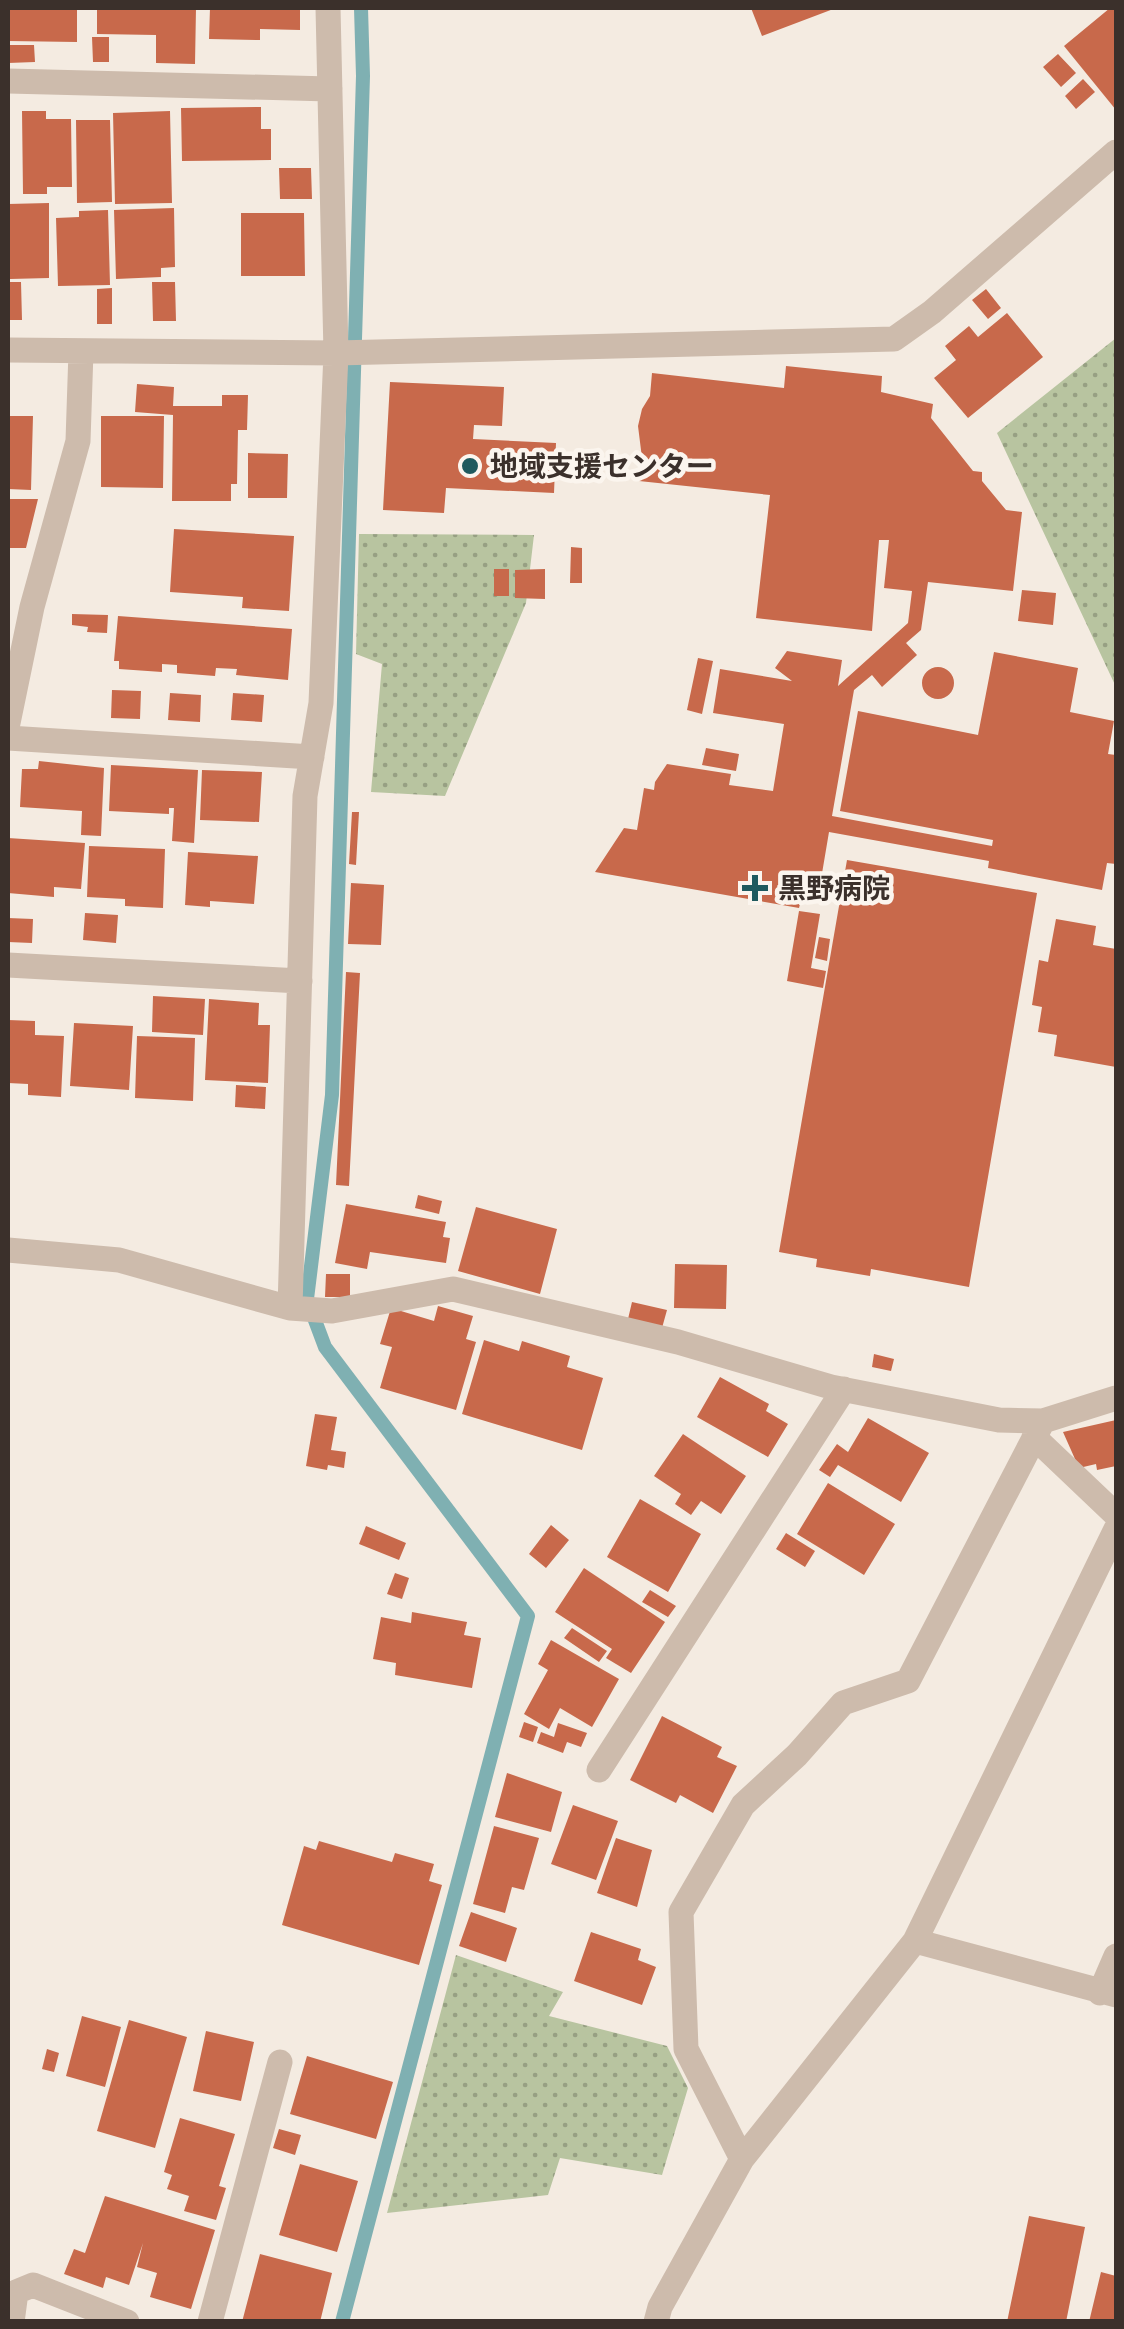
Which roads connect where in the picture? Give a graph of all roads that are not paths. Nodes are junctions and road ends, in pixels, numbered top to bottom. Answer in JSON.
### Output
{"nodes":[{"id":1,"x":328,"y":8,"type":"edge"},
{"id":2,"x":8,"y":81,"type":"edge"},
{"id":3,"x":330,"y":89,"type":"junction"},
{"id":4,"x":1116,"y":152,"type":"edge"},
{"id":5,"x":8,"y":350,"type":"edge"},
{"id":6,"x":81,"y":351,"type":"junction"},
{"id":7,"x":336,"y":353,"type":"junction"},
{"id":8,"x":20,"y":607,"type":"edge"},
{"id":9,"x":8,"y":723,"type":"edge"},
{"id":10,"x":8,"y":738,"type":"edge"},
{"id":11,"x":312,"y":757,"type":"junction"},
{"id":12,"x":8,"y":965,"type":"edge"},
{"id":13,"x":300,"y":981,"type":"junction"},
{"id":14,"x":8,"y":1250,"type":"edge"},
{"id":15,"x":290,"y":1308,"type":"junction"},
{"id":16,"x":844,"y":1389,"type":"junction"},
{"id":17,"x":1116,"y":1398,"type":"edge"},
{"id":18,"x":1039,"y":1429,"type":"junction"},
{"id":19,"x":1116,"y":1515,"type":"edge"},
{"id":20,"x":1116,"y":1529,"type":"edge"},
{"id":21,"x":599,"y":1770,"type":"dead end"},
{"id":22,"x":915,"y":1942,"type":"junction"},
{"id":23,"x":1116,"y":1956,"type":"edge"},
{"id":24,"x":1108,"y":1994,"type":"edge"},
{"id":25,"x":280,"y":2062,"type":"dead end"},
{"id":26,"x":742,"y":2160,"type":"junction"},
{"id":27,"x":12,"y":2322,"type":"edge"},
{"id":28,"x":127,"y":2322,"type":"edge"},
{"id":29,"x":210,"y":2322,"type":"edge"},
{"id":30,"x":656,"y":2322,"type":"edge"}],
"edges":[{"from":1,"to":3,"type":"street"},
{"from":2,"to":3,"type":"street"},
{"from":3,"to":7,"type":"street"},
{"from":4,"to":7,"type":"street"},
{"from":5,"to":6,"type":"street"},
{"from":6,"to":7,"type":"street"},
{"from":6,"to":8,"type":"street"},
{"from":7,"to":11,"type":"street"},
{"from":8,"to":9,"type":"street"},
{"from":10,"to":11,"type":"street"},
{"from":11,"to":13,"type":"street"},
{"from":12,"to":13,"type":"street"},
{"from":13,"to":15,"type":"street"},
{"from":14,"to":15,"type":"street"},
{"from":15,"to":16,"type":"street"},
{"from":16,"to":18,"type":"street"},
{"from":16,"to":21,"type":"street"},
{"from":17,"to":18,"type":"street"},
{"from":18,"to":19,"type":"street"},
{"from":18,"to":26,"type":"street"},
{"from":20,"to":22,"type":"street"},
{"from":22,"to":24,"type":"street"},
{"from":22,"to":26,"type":"street"},
{"from":23,"to":24,"type":"street"},
{"from":25,"to":29,"type":"street"},
{"from":26,"to":30,"type":"street"},
{"from":27,"to":28,"type":"street"}]}
